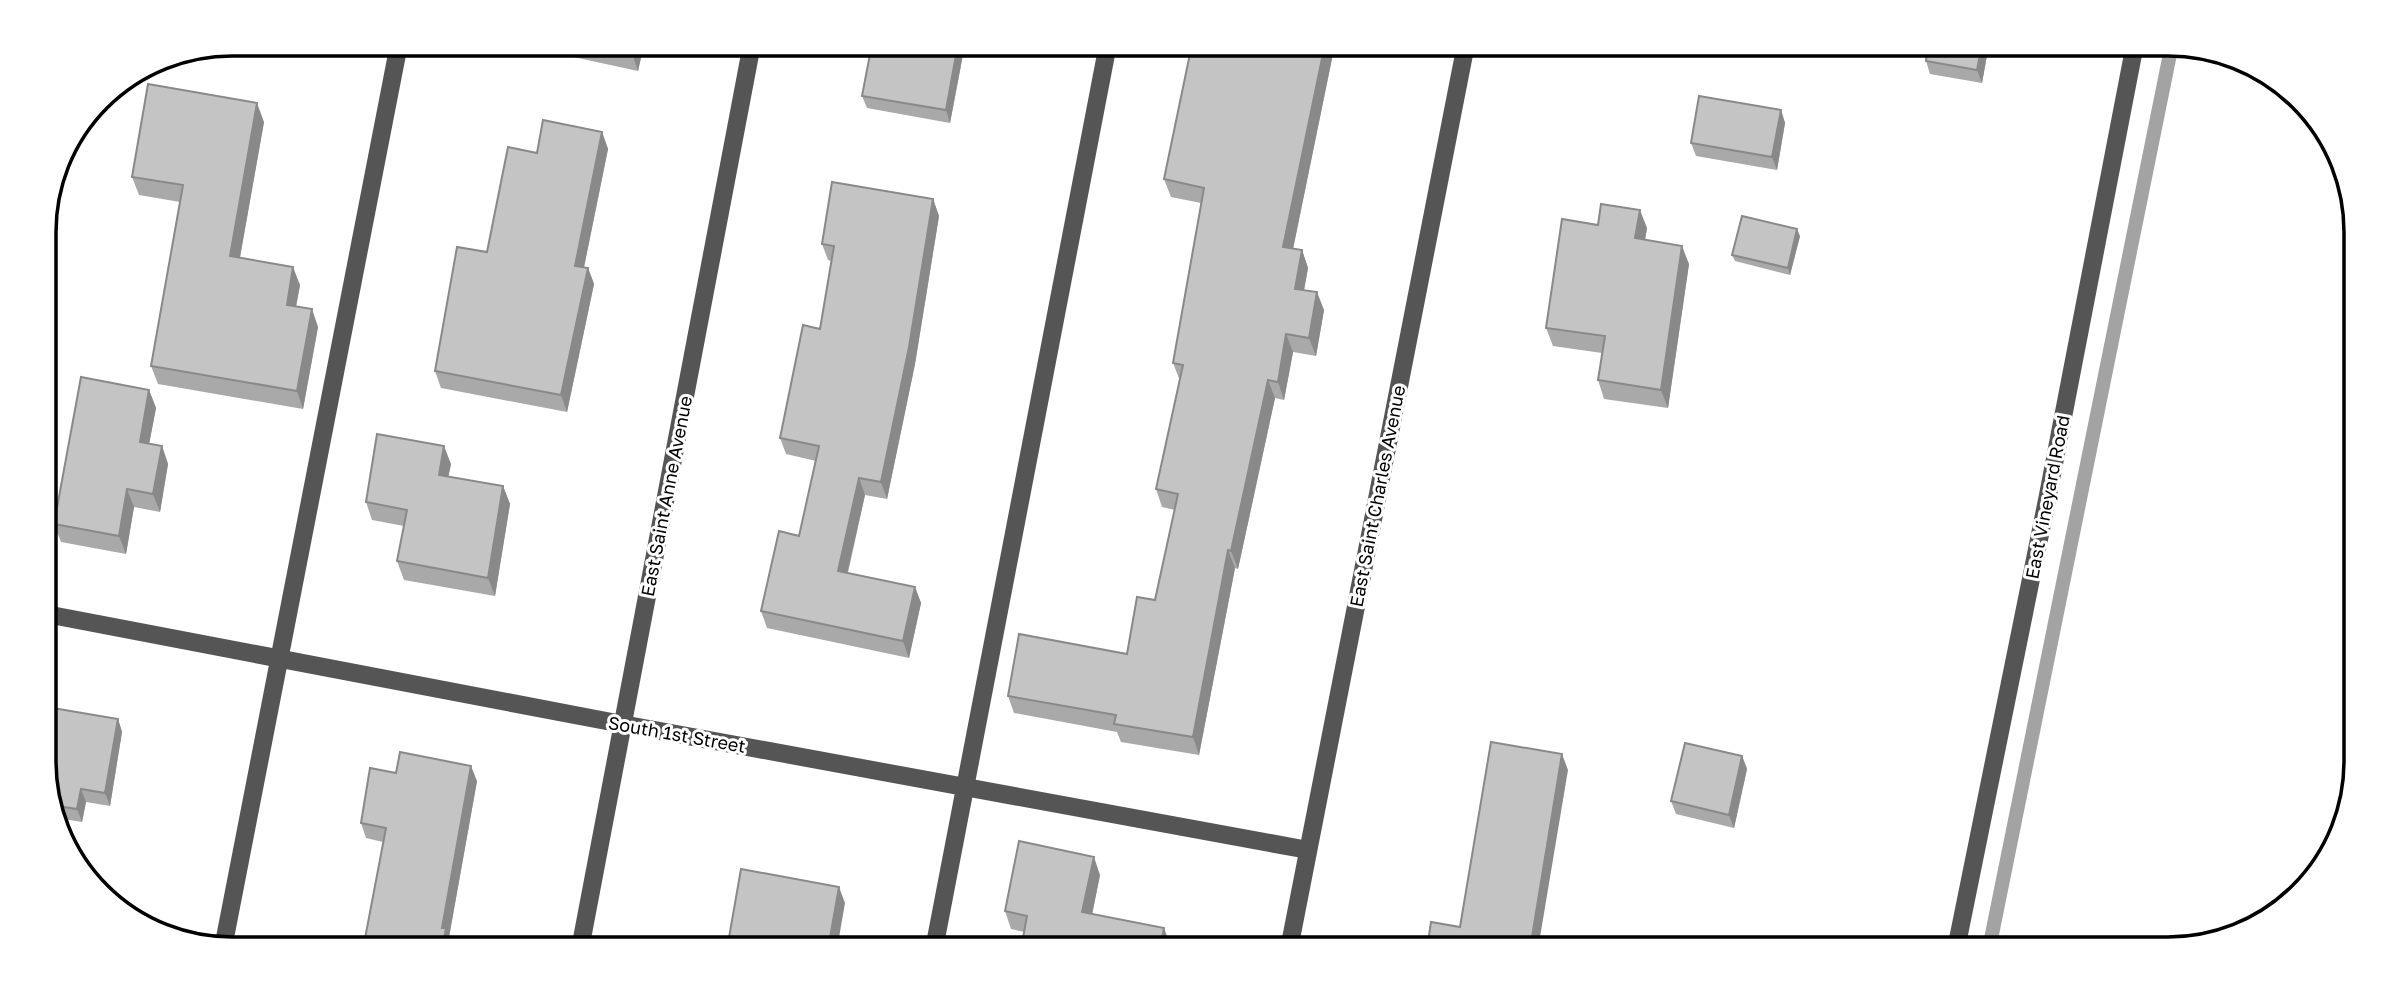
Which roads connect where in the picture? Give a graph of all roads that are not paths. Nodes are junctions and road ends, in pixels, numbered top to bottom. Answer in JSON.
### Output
{"nodes":[{"id":1,"x":397,"y":56,"type":"edge"},
{"id":2,"x":750,"y":56,"type":"edge"},
{"id":3,"x":1106,"y":56,"type":"edge"},
{"id":4,"x":1464,"y":56,"type":"edge"},
{"id":5,"x":2134,"y":56,"type":"edge"},
{"id":6,"x":56,"y":616,"type":"edge"},
{"id":7,"x":281,"y":659,"type":"junction"},
{"id":8,"x":622,"y":724,"type":"junction"},
{"id":9,"x":965,"y":787,"type":"junction"},
{"id":10,"x":1308,"y":850,"type":"junction"},
{"id":11,"x":225,"y":936,"type":"edge"},
{"id":12,"x":582,"y":937,"type":"edge"},
{"id":13,"x":936,"y":937,"type":"edge"},
{"id":14,"x":1291,"y":937,"type":"edge"},
{"id":15,"x":1958,"y":937,"type":"edge"}],
"edges":[{"from":1,"to":7,"type":"street"},
{"from":2,"to":8,"type":"street","name":"East Saint Anne Avenue"},
{"from":3,"to":9,"type":"street"},
{"from":4,"to":10,"type":"street","name":"East Saint Charles Avenue"},
{"from":5,"to":15,"type":"street","name":"East Vineyard Road"},
{"from":6,"to":7,"type":"street","name":"South 1st Street"},
{"from":7,"to":8,"type":"street","name":"South 1st Street"},
{"from":7,"to":11,"type":"street"},
{"from":8,"to":9,"type":"street","name":"South 1st Street"},
{"from":8,"to":12,"type":"street","name":"East Saint Anne Avenue"},
{"from":9,"to":10,"type":"street","name":"South 1st Street"},
{"from":9,"to":13,"type":"street"},
{"from":10,"to":14,"type":"street","name":"East Saint Charles Avenue"}]}
